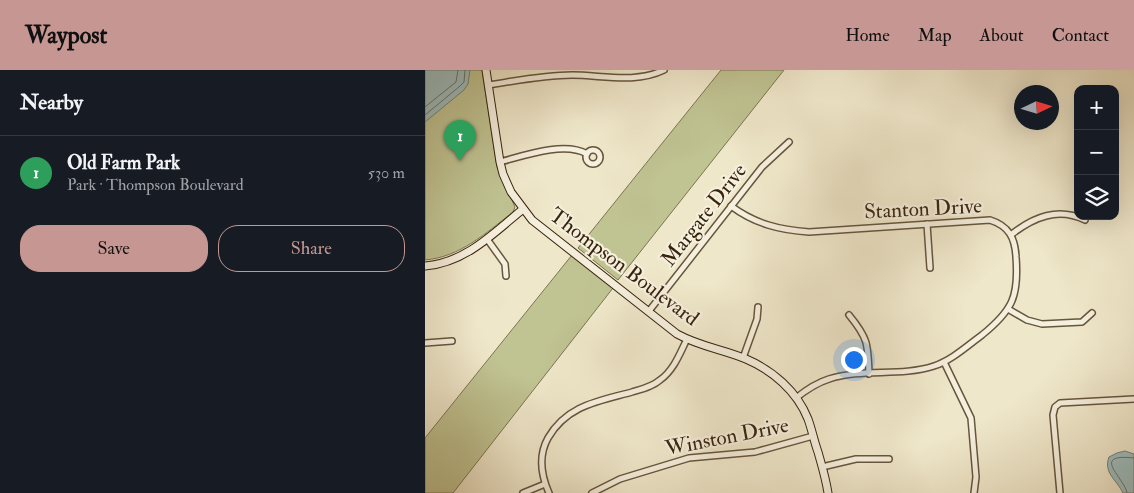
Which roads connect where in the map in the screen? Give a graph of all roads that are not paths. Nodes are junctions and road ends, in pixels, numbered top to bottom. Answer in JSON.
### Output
{"nodes":[{"id":1,"x":486,"y":70,"type":"edge"},
{"id":2,"x":609,"y":70,"type":"edge"},
{"id":3,"x":663,"y":70,"type":"edge"},
{"id":4,"x":609,"y":76,"type":"junction"},
{"id":5,"x":488,"y":85,"type":"junction"},
{"id":6,"x":789,"y":142,"type":"dead end"},
{"id":7,"x":587,"y":154,"type":"dead end"},
{"id":8,"x":499,"y":162,"type":"junction"},
{"id":9,"x":731,"y":206,"type":"junction"},
{"id":10,"x":523,"y":209,"type":"junction"},
{"id":11,"x":1074,"y":214,"type":"edge"},
{"id":12,"x":927,"y":224,"type":"junction"},
{"id":13,"x":1011,"y":234,"type":"junction"},
{"id":14,"x":487,"y":239,"type":"junction"},
{"id":15,"x":425,"y":266,"type":"edge"},
{"id":16,"x":929,"y":268,"type":"dead end"},
{"id":17,"x":506,"y":276,"type":"dead end"},
{"id":18,"x":758,"y":307,"type":"dead end"},
{"id":19,"x":1008,"y":309,"type":"junction"},
{"id":20,"x":649,"y":311,"type":"junction"},
{"id":21,"x":1092,"y":313,"type":"dead end"},
{"id":22,"x":849,"y":314,"type":"dead end"},
{"id":23,"x":687,"y":339,"type":"junction"},
{"id":24,"x":452,"y":341,"type":"dead end"},
{"id":25,"x":425,"y":343,"type":"edge"},
{"id":26,"x":743,"y":358,"type":"junction"},
{"id":27,"x":944,"y":362,"type":"junction"},
{"id":28,"x":869,"y":374,"type":"junction"},
{"id":29,"x":796,"y":398,"type":"junction"},
{"id":30,"x":1134,"y":399,"type":"edge"},
{"id":31,"x":813,"y":436,"type":"junction"},
{"id":32,"x":889,"y":459,"type":"dead end"},
{"id":33,"x":822,"y":467,"type":"junction"},
{"id":34,"x":545,"y":484,"type":"junction"},
{"id":35,"x":523,"y":493,"type":"edge"},
{"id":36,"x":549,"y":493,"type":"edge"},
{"id":37,"x":593,"y":493,"type":"edge"},
{"id":38,"x":828,"y":493,"type":"edge"},
{"id":39,"x":974,"y":493,"type":"edge"},
{"id":40,"x":1060,"y":493,"type":"edge"}],
"edges":[{"from":1,"to":5,"type":"street","name":"Thompson Boulevard"},
{"from":2,"to":4,"type":"street"},
{"from":3,"to":4,"type":"street"},
{"from":4,"to":5,"type":"street"},
{"from":5,"to":8,"type":"street","name":"Thompson Boulevard"},
{"from":6,"to":9,"type":"street","name":"Margate Drive"},
{"from":7,"to":8,"type":"street"},
{"from":8,"to":10,"type":"street","name":"Thompson Boulevard"},
{"from":9,"to":12,"type":"street","name":"Stanton Drive"},
{"from":9,"to":20,"type":"street","name":"Margate Drive"},
{"from":10,"to":14,"type":"street"},
{"from":10,"to":20,"type":"street","name":"Thompson Boulevard"},
{"from":11,"to":13,"type":"street"},
{"from":12,"to":13,"type":"street","name":"Stanton Drive"},
{"from":12,"to":16,"type":"street"},
{"from":13,"to":19,"type":"street"},
{"from":14,"to":15,"type":"street"},
{"from":14,"to":17,"type":"street"},
{"from":18,"to":26,"type":"street"},
{"from":19,"to":21,"type":"street"},
{"from":19,"to":27,"type":"street"},
{"from":20,"to":23,"type":"street","name":"Thompson Boulevard"},
{"from":22,"to":28,"type":"street"},
{"from":23,"to":26,"type":"street","name":"Thompson Boulevard"},
{"from":23,"to":34,"type":"street"},
{"from":24,"to":25,"type":"street"},
{"from":26,"to":29,"type":"street","name":"Thompson Boulevard"},
{"from":27,"to":28,"type":"street"},
{"from":27,"to":39,"type":"street"},
{"from":28,"to":29,"type":"street"},
{"from":29,"to":31,"type":"street","name":"Thompson Boulevard"},
{"from":30,"to":40,"type":"street"},
{"from":31,"to":33,"type":"street","name":"Thompson Boulevard"},
{"from":31,"to":37,"type":"street","name":"Winston Drive"},
{"from":32,"to":33,"type":"street"},
{"from":33,"to":38,"type":"street","name":"Thompson Boulevard"},
{"from":34,"to":35,"type":"street"},
{"from":34,"to":36,"type":"street"}]}
